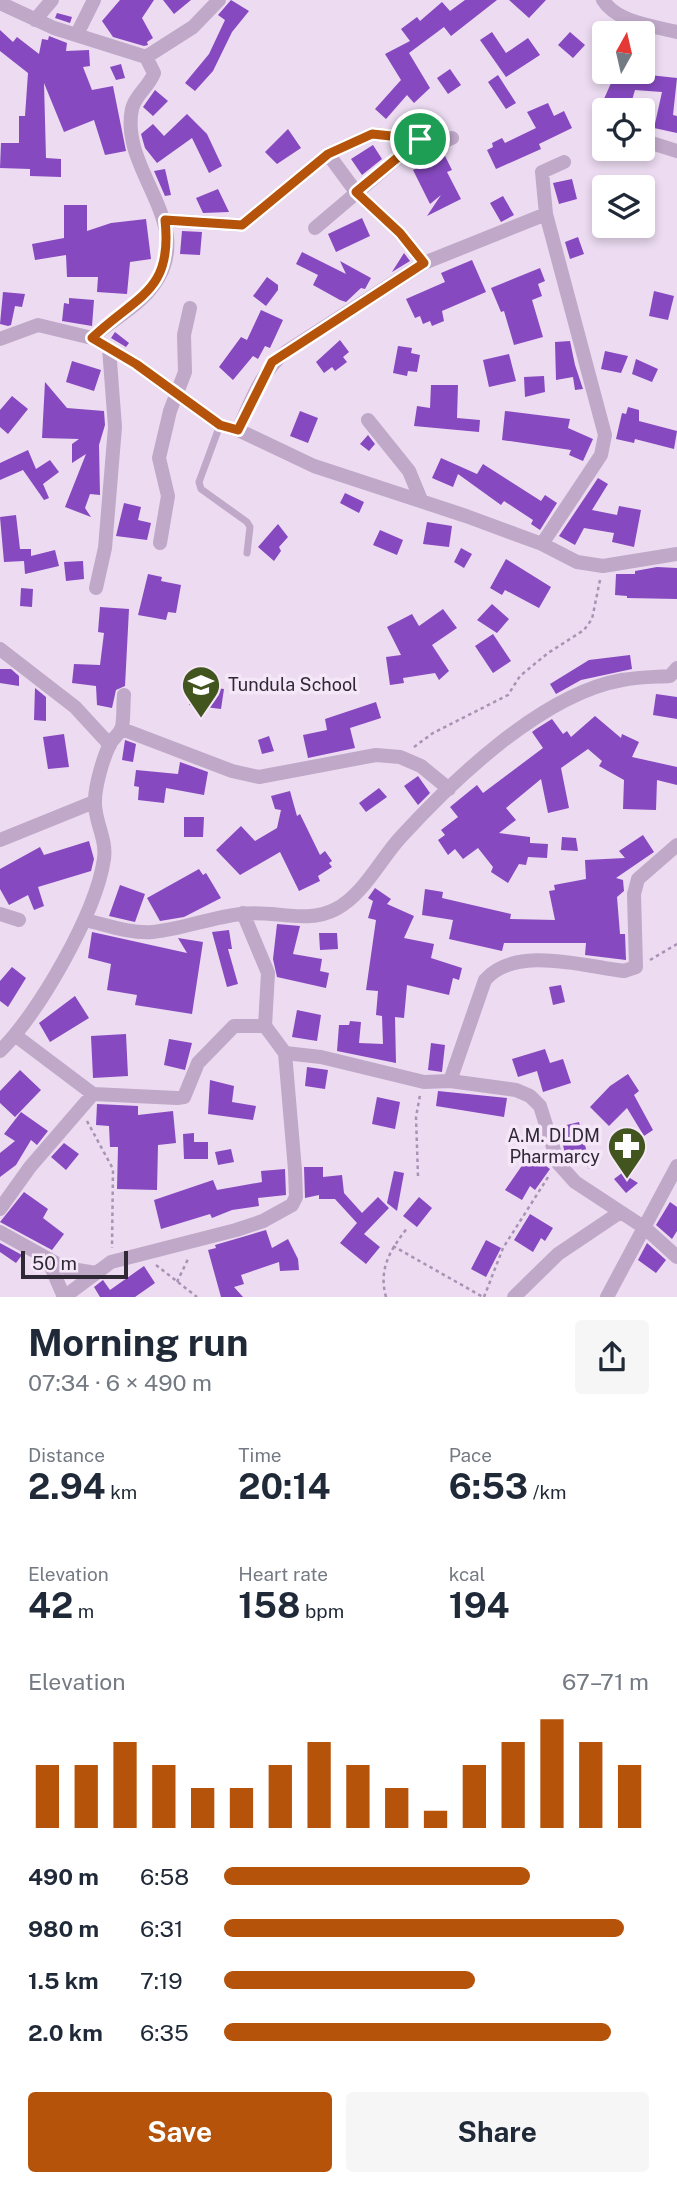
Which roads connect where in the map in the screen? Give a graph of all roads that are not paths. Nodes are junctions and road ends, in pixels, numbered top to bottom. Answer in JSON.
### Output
{"nodes":[{"id":1,"x":51,"y":0,"type":"edge"},
{"id":2,"x":94,"y":0,"type":"edge"},
{"id":3,"x":219,"y":0,"type":"edge"},
{"id":4,"x":603,"y":0,"type":"edge"},
{"id":5,"x":0,"y":3,"type":"edge"},
{"id":6,"x":35,"y":20,"type":"junction"},
{"id":7,"x":677,"y":32,"type":"edge"},
{"id":8,"x":77,"y":34,"type":"junction"},
{"id":9,"x":146,"y":57,"type":"junction"},
{"id":10,"x":452,"y":138,"type":"dead end"},
{"id":11,"x":420,"y":139,"type":"junction"},
{"id":12,"x":655,"y":144,"type":"edge"},
{"id":13,"x":677,"y":151,"type":"edge"},
{"id":14,"x":328,"y":154,"type":"junction"},
{"id":15,"x":564,"y":162,"type":"dead end"},
{"id":16,"x":356,"y":192,"type":"junction"},
{"id":17,"x":545,"y":214,"type":"junction"},
{"id":18,"x":165,"y":220,"type":"junction"},
{"id":19,"x":315,"y":228,"type":"dead end"},
{"id":20,"x":424,"y":263,"type":"junction"},
{"id":21,"x":190,"y":309,"type":"dead end"},
{"id":22,"x":92,"y":338,"type":"junction"},
{"id":23,"x":0,"y":339,"type":"edge"},
{"id":24,"x":109,"y":348,"type":"junction"},
{"id":25,"x":176,"y":393,"type":"junction"},
{"id":26,"x":368,"y":420,"type":"dead end"},
{"id":27,"x":220,"y":425,"type":"junction"},
{"id":28,"x":238,"y":430,"type":"junction"},
{"id":29,"x":421,"y":500,"type":"junction"},
{"id":30,"x":160,"y":543,"type":"dead end"},
{"id":31,"x":542,"y":544,"type":"junction"},
{"id":32,"x":247,"y":553,"type":"dead end"},
{"id":33,"x":677,"y":554,"type":"edge"},
{"id":34,"x":96,"y":588,"type":"dead end"},
{"id":35,"x":0,"y":649,"type":"edge"},
{"id":36,"x":677,"y":668,"type":"edge"},
{"id":37,"x":124,"y":695,"type":"dead end"},
{"id":38,"x":122,"y":729,"type":"junction"},
{"id":39,"x":110,"y":745,"type":"junction"},
{"id":40,"x":449,"y":789,"type":"junction"},
{"id":41,"x":94,"y":802,"type":"junction"},
{"id":42,"x":0,"y":841,"type":"edge"},
{"id":43,"x":677,"y":845,"type":"edge"},
{"id":44,"x":243,"y":913,"type":"junction"},
{"id":45,"x":0,"y":914,"type":"edge"},
{"id":46,"x":19,"y":920,"type":"dead end"},
{"id":47,"x":85,"y":920,"type":"junction"},
{"id":48,"x":265,"y":1026,"type":"junction"},
{"id":49,"x":16,"y":1036,"type":"junction"},
{"id":50,"x":0,"y":1051,"type":"edge"},
{"id":51,"x":285,"y":1053,"type":"junction"},
{"id":52,"x":450,"y":1081,"type":"junction"},
{"id":53,"x":93,"y":1094,"type":"junction"},
{"id":54,"x":677,"y":1166,"type":"edge"},
{"id":55,"x":1,"y":1204,"type":"edge"},
{"id":56,"x":620,"y":1213,"type":"junction"},
{"id":57,"x":645,"y":1228,"type":"junction"},
{"id":58,"x":0,"y":1232,"type":"edge"},
{"id":59,"x":677,"y":1256,"type":"edge"},
{"id":60,"x":50,"y":1262,"type":"junction"},
{"id":61,"x":96,"y":1273,"type":"junction"},
{"id":62,"x":64,"y":1297,"type":"edge"},
{"id":63,"x":514,"y":1297,"type":"edge"},
{"id":64,"x":607,"y":1297,"type":"edge"}],
"edges":[{"from":1,"to":6,"type":"street"},
{"from":2,"to":8,"type":"street"},
{"from":3,"to":9,"type":"street"},
{"from":4,"to":7,"type":"street"},
{"from":5,"to":6,"type":"street"},
{"from":6,"to":8,"type":"street"},
{"from":8,"to":9,"type":"street"},
{"from":9,"to":18,"type":"street"},
{"from":10,"to":11,"type":"street"},
{"from":11,"to":14,"type":"street"},
{"from":11,"to":16,"type":"street"},
{"from":12,"to":13,"type":"street"},
{"from":14,"to":16,"type":"street"},
{"from":14,"to":18,"type":"street"},
{"from":15,"to":17,"type":"street"},
{"from":16,"to":19,"type":"street"},
{"from":16,"to":20,"type":"street"},
{"from":17,"to":20,"type":"street"},
{"from":17,"to":31,"type":"street"},
{"from":18,"to":22,"type":"street"},
{"from":20,"to":28,"type":"street"},
{"from":21,"to":25,"type":"street"},
{"from":22,"to":23,"type":"street"},
{"from":22,"to":24,"type":"street"},
{"from":24,"to":25,"type":"street"},
{"from":24,"to":34,"type":"street"},
{"from":25,"to":27,"type":"street"},
{"from":25,"to":30,"type":"street"},
{"from":26,"to":29,"type":"street"},
{"from":27,"to":28,"type":"street"},
{"from":27,"to":32,"type":"lane"},
{"from":28,"to":29,"type":"street"},
{"from":29,"to":31,"type":"street"},
{"from":31,"to":33,"type":"street"},
{"from":35,"to":39,"type":"street"},
{"from":36,"to":40,"type":"street"},
{"from":37,"to":38,"type":"street"},
{"from":38,"to":39,"type":"street"},
{"from":38,"to":40,"type":"street"},
{"from":39,"to":41,"type":"street"},
{"from":40,"to":44,"type":"street"},
{"from":41,"to":42,"type":"street"},
{"from":41,"to":47,"type":"street"},
{"from":43,"to":52,"type":"street"},
{"from":44,"to":47,"type":"street"},
{"from":44,"to":48,"type":"street"},
{"from":45,"to":46,"type":"street"},
{"from":47,"to":49,"type":"street"},
{"from":48,"to":51,"type":"street"},
{"from":48,"to":53,"type":"street"},
{"from":49,"to":50,"type":"street"},
{"from":49,"to":53,"type":"street"},
{"from":51,"to":52,"type":"street"},
{"from":51,"to":61,"type":"street"},
{"from":52,"to":56,"type":"street"},
{"from":53,"to":55,"type":"street"},
{"from":54,"to":57,"type":"street"},
{"from":56,"to":57,"type":"street"},
{"from":56,"to":63,"type":"street"},
{"from":57,"to":59,"type":"street"},
{"from":57,"to":64,"type":"street"},
{"from":58,"to":60,"type":"street"},
{"from":60,"to":61,"type":"street"},
{"from":60,"to":62,"type":"street"},
{"from":61,"to":62,"type":"street"}]}
